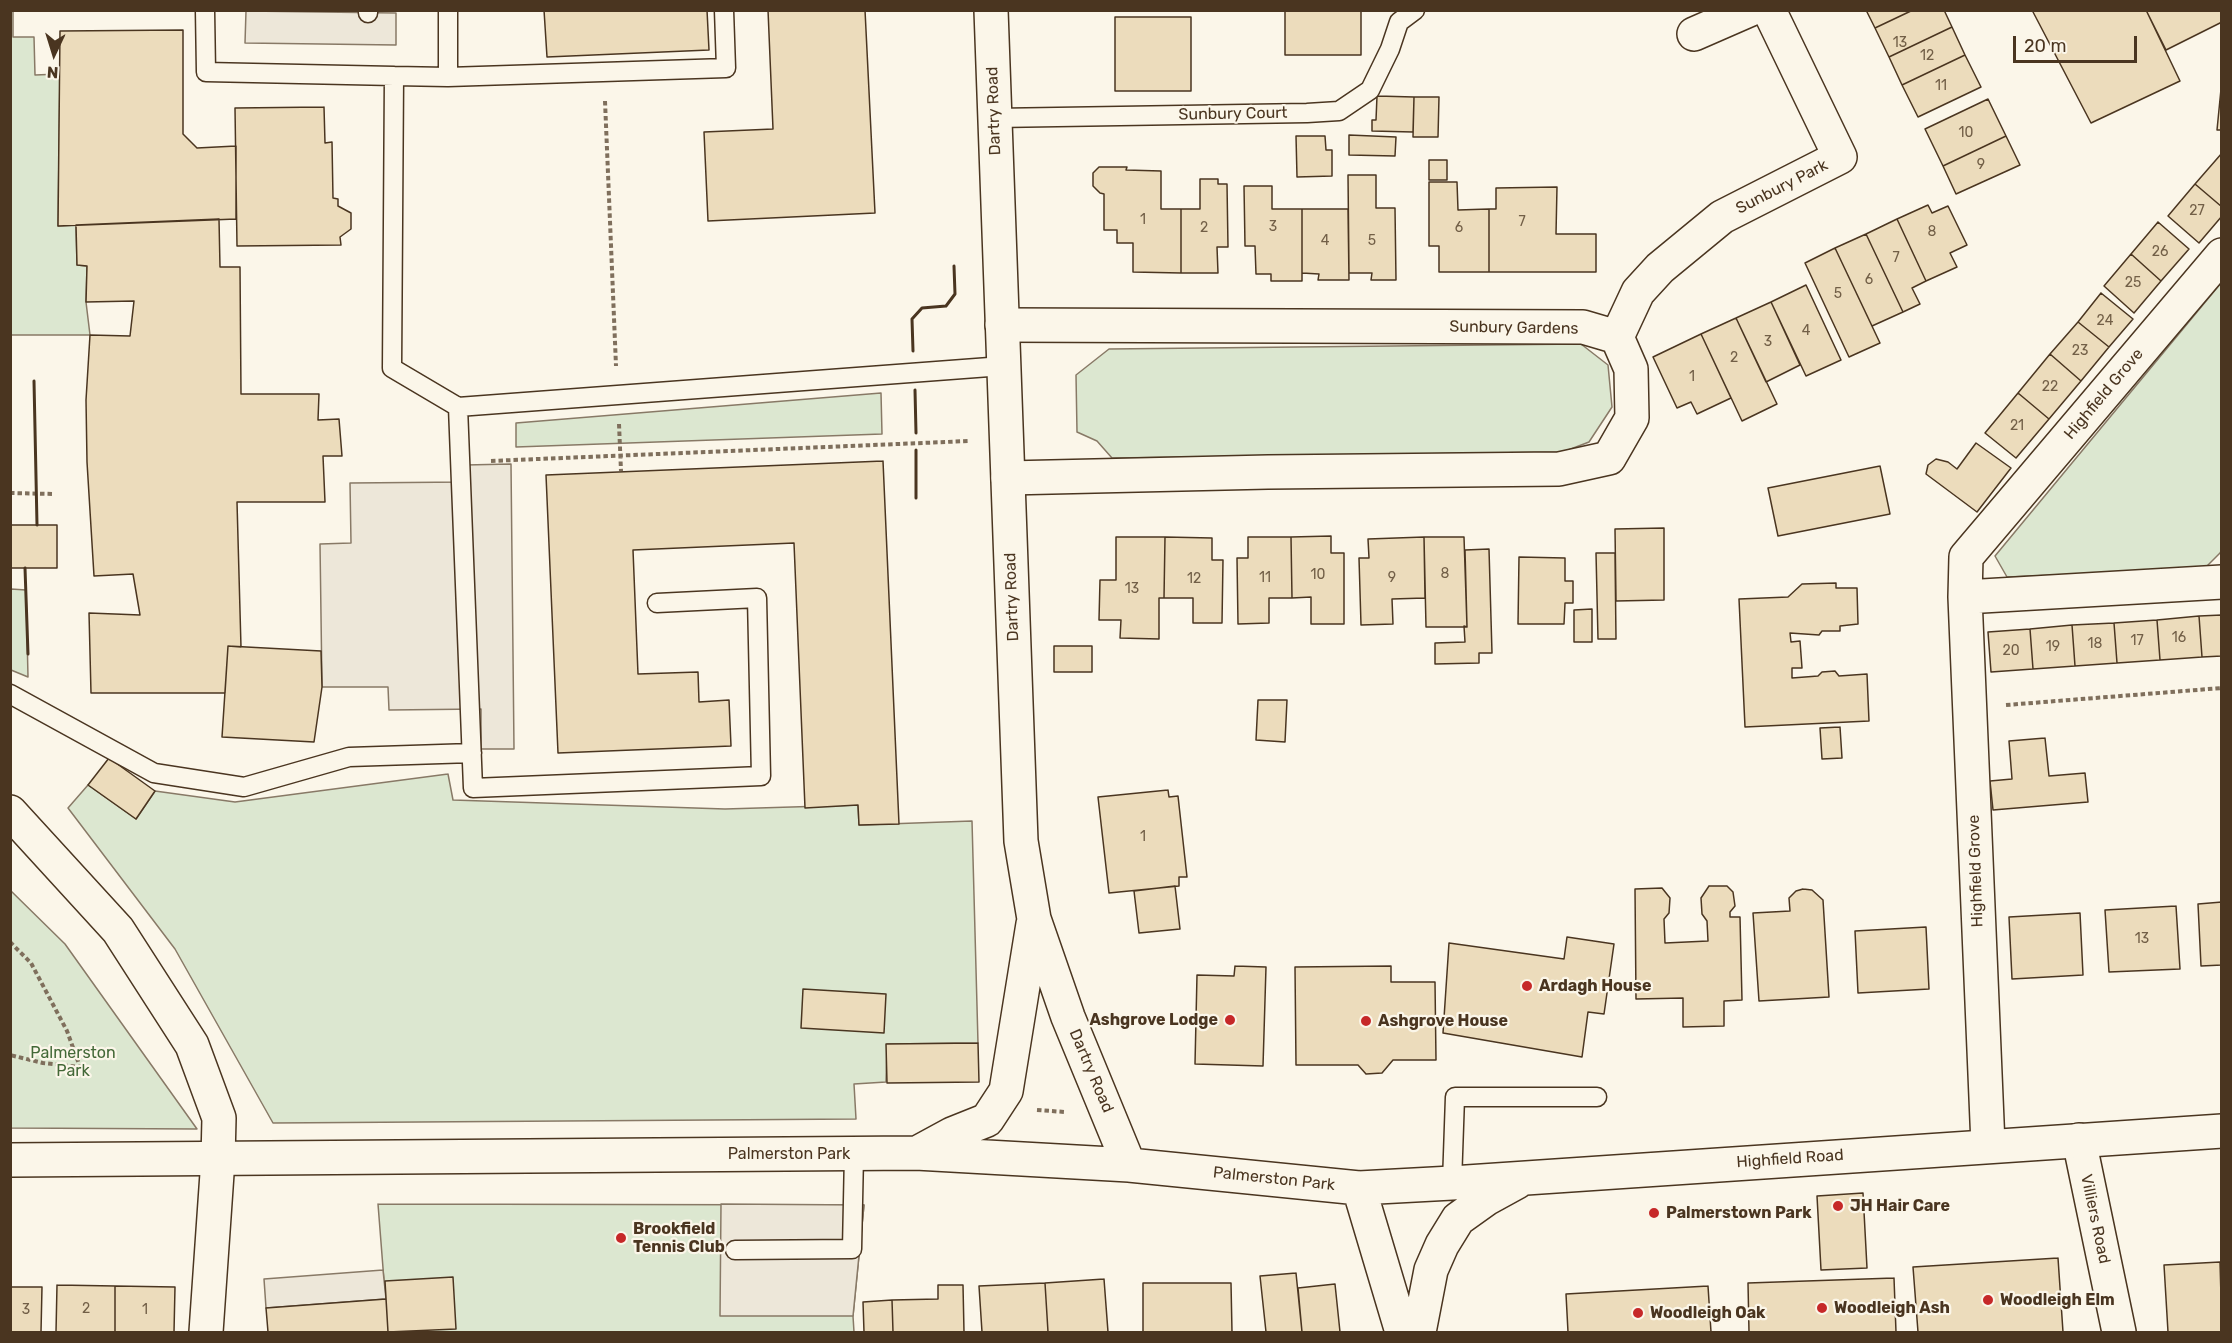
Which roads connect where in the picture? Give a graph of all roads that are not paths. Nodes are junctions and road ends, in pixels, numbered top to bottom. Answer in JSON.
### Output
{"nodes":[{"id":1,"x":205,"y":10,"type":"edge"},
{"id":2,"x":448,"y":10,"type":"edge"},
{"id":3,"x":724,"y":10,"type":"edge"},
{"id":4,"x":991,"y":10,"type":"edge"},
{"id":5,"x":1415,"y":10,"type":"edge"},
{"id":6,"x":1749,"y":10,"type":"edge"},
{"id":7,"x":1769,"y":10,"type":"edge"},
{"id":8,"x":1695,"y":34,"type":"dead end"},
{"id":9,"x":394,"y":75,"type":"junction"},
{"id":10,"x":448,"y":76,"type":"junction"},
{"id":11,"x":995,"y":118,"type":"junction"},
{"id":12,"x":2222,"y":255,"type":"edge"},
{"id":13,"x":1002,"y":325,"type":"junction"},
{"id":14,"x":1617,"y":337,"type":"junction"},
{"id":15,"x":1003,"y":366,"type":"junction"},
{"id":16,"x":458,"y":407,"type":"junction"},
{"id":17,"x":1008,"y":478,"type":"junction"},
{"id":18,"x":2222,"y":582,"type":"edge"},
{"id":19,"x":1965,"y":597,"type":"junction"},
{"id":20,"x":657,"y":603,"type":"dead end"},
{"id":21,"x":10,"y":694,"type":"edge"},
{"id":22,"x":472,"y":753,"type":"junction"},
{"id":23,"x":10,"y":812,"type":"edge"},
{"id":24,"x":1034,"y":919,"type":"junction"},
{"id":25,"x":1597,"y":1097,"type":"dead end"},
{"id":26,"x":2222,"y":1131,"type":"edge"},
{"id":27,"x":2079,"y":1140,"type":"junction"},
{"id":28,"x":1988,"y":1145,"type":"junction"},
{"id":29,"x":916,"y":1153,"type":"junction"},
{"id":30,"x":854,"y":1154,"type":"junction"},
{"id":31,"x":218,"y":1159,"type":"junction"},
{"id":32,"x":10,"y":1160,"type":"edge"},
{"id":33,"x":1129,"y":1165,"type":"junction"},
{"id":34,"x":1524,"y":1178,"type":"junction"},
{"id":35,"x":1452,"y":1183,"type":"junction"},
{"id":36,"x":1359,"y":1188,"type":"junction"},
{"id":37,"x":735,"y":1250,"type":"dead end"},
{"id":38,"x":206,"y":1332,"type":"edge"},
{"id":39,"x":1402,"y":1332,"type":"edge"},
{"id":40,"x":1419,"y":1332,"type":"edge"},
{"id":41,"x":2119,"y":1332,"type":"edge"}],
"edges":[{"from":1,"to":9,"type":"lane"},
{"from":2,"to":10,"type":"lane"},
{"from":3,"to":10,"type":"lane"},
{"from":4,"to":11,"type":"street","name":"Dartry Road"},
{"from":5,"to":11,"type":"lane","name":"Sunbury Court"},
{"from":6,"to":8,"type":"street"},
{"from":7,"to":14,"type":"street","name":"Sunbury Park"},
{"from":9,"to":10,"type":"lane"},
{"from":9,"to":16,"type":"lane"},
{"from":11,"to":13,"type":"street","name":"Dartry Road"},
{"from":12,"to":19,"type":"street","name":"Highfield Grove"},
{"from":13,"to":14,"type":"street","name":"Sunbury Gardens"},
{"from":13,"to":15,"type":"street","name":"Dartry Road"},
{"from":14,"to":17,"type":"street"},
{"from":15,"to":16,"type":"lane"},
{"from":15,"to":17,"type":"street","name":"Dartry Road"},
{"from":16,"to":22,"type":"lane"},
{"from":17,"to":24,"type":"street","name":"Dartry Road"},
{"from":18,"to":19,"type":"street"},
{"from":19,"to":28,"type":"street","name":"Highfield Grove"},
{"from":20,"to":22,"type":"lane"},
{"from":21,"to":22,"type":"lane"},
{"from":23,"to":31,"type":"street"},
{"from":24,"to":29,"type":"street"},
{"from":24,"to":33,"type":"street","name":"Dartry Road"},
{"from":25,"to":35,"type":"lane"},
{"from":26,"to":27,"type":"street","name":"Highfield Road"},
{"from":27,"to":28,"type":"street","name":"Highfield Road"},
{"from":27,"to":41,"type":"street","name":"Villiers Road"},
{"from":28,"to":34,"type":"street","name":"Highfield Road"},
{"from":29,"to":30,"type":"street","name":"Palmerston Park"},
{"from":29,"to":33,"type":"street","name":"Palmerston Park"},
{"from":30,"to":31,"type":"street","name":"Palmerston Park"},
{"from":30,"to":37,"type":"lane"},
{"from":31,"to":32,"type":"street","name":"Palmerston Park"},
{"from":31,"to":38,"type":"street"},
{"from":33,"to":36,"type":"street","name":"Palmerston Park"},
{"from":34,"to":35,"type":"street","name":"Highfield Road"},
{"from":34,"to":40,"type":"street"},
{"from":35,"to":36,"type":"street","name":"Highfield Road"},
{"from":36,"to":39,"type":"street"}]}
